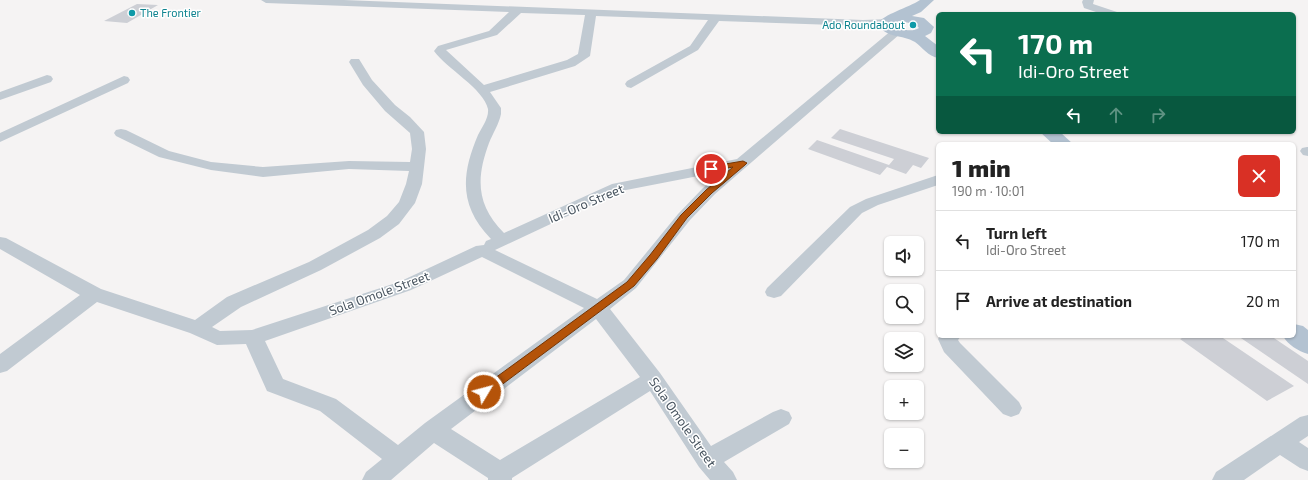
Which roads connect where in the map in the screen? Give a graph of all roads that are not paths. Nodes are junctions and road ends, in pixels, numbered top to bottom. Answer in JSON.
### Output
{"nodes":[{"id":1,"x":266,"y":0,"type":"edge"},
{"id":2,"x":540,"y":0,"type":"edge"},
{"id":3,"x":1090,"y":0,"type":"edge"},
{"id":4,"x":384,"y":2,"type":"edge"},
{"id":5,"x":933,"y":2,"type":"edge"},
{"id":6,"x":519,"y":9,"type":"junction"},
{"id":7,"x":536,"y":10,"type":"junction"},
{"id":8,"x":591,"y":12,"type":"junction"},
{"id":9,"x":1107,"y":12,"type":"edge"},
{"id":10,"x":716,"y":17,"type":"junction"},
{"id":11,"x":895,"y":26,"type":"junction"},
{"id":12,"x":924,"y":27,"type":"junction"},
{"id":13,"x":936,"y":40,"type":"edge"},
{"id":14,"x":936,"y":52,"type":"edge"},
{"id":15,"x":355,"y":62,"type":"dead end"},
{"id":16,"x":47,"y":79,"type":"dead end"},
{"id":17,"x":124,"y":80,"type":"dead end"},
{"id":18,"x":631,"y":84,"type":"dead end"},
{"id":19,"x":482,"y":90,"type":"junction"},
{"id":20,"x":0,"y":96,"type":"edge"},
{"id":21,"x":121,"y":132,"type":"dead end"},
{"id":22,"x":1042,"y":134,"type":"edge"},
{"id":23,"x":1054,"y":137,"type":"edge"},
{"id":24,"x":0,"y":138,"type":"edge"},
{"id":25,"x":743,"y":163,"type":"junction"},
{"id":26,"x":417,"y":167,"type":"junction"},
{"id":27,"x":936,"y":181,"type":"edge"},
{"id":28,"x":502,"y":241,"type":"junction"},
{"id":29,"x":0,"y":242,"type":"edge"},
{"id":30,"x":482,"y":250,"type":"junction"},
{"id":31,"x":774,"y":292,"type":"dead end"},
{"id":32,"x":94,"y":294,"type":"junction"},
{"id":33,"x":598,"y":307,"type":"junction"},
{"id":34,"x":1296,"y":319,"type":"edge"},
{"id":35,"x":1308,"y":327,"type":"edge"},
{"id":36,"x":198,"y":328,"type":"junction"},
{"id":37,"x":1296,"y":335,"type":"edge"},
{"id":38,"x":252,"y":337,"type":"junction"},
{"id":39,"x":949,"y":338,"type":"edge"},
{"id":40,"x":1308,"y":344,"type":"edge"},
{"id":41,"x":0,"y":365,"type":"edge"},
{"id":42,"x":653,"y":380,"type":"junction"},
{"id":43,"x":1011,"y":408,"type":"dead end"},
{"id":44,"x":781,"y":418,"type":"dead end"},
{"id":45,"x":1308,"y":424,"type":"edge"},
{"id":46,"x":433,"y":430,"type":"junction"},
{"id":47,"x":1281,"y":443,"type":"junction"},
{"id":48,"x":399,"y":459,"type":"junction"},
{"id":49,"x":707,"y":460,"type":"junction"},
{"id":50,"x":1308,"y":461,"type":"edge"},
{"id":51,"x":500,"y":476,"type":"edge"},
{"id":52,"x":374,"y":480,"type":"edge"},
{"id":53,"x":725,"y":480,"type":"edge"},
{"id":54,"x":1224,"y":480,"type":"edge"}],
"edges":[{"from":1,"to":4,"type":"street"},
{"from":2,"to":7,"type":"street"},
{"from":3,"to":9,"type":"street"},
{"from":4,"to":6,"type":"street"},
{"from":5,"to":11,"type":"main road"},
{"from":5,"to":12,"type":"main road"},
{"from":6,"to":7,"type":"street"},
{"from":6,"to":19,"type":"street"},
{"from":7,"to":8,"type":"street"},
{"from":8,"to":10,"type":"street"},
{"from":8,"to":19,"type":"street"},
{"from":10,"to":11,"type":"street"},
{"from":10,"to":18,"type":"street"},
{"from":11,"to":12,"type":"main road"},
{"from":11,"to":14,"type":"main road"},
{"from":11,"to":25,"type":"street"},
{"from":12,"to":13,"type":"main road"},
{"from":15,"to":26,"type":"street"},
{"from":16,"to":20,"type":"street"},
{"from":17,"to":24,"type":"street"},
{"from":19,"to":28,"type":"street"},
{"from":21,"to":26,"type":"street"},
{"from":22,"to":23,"type":"main road"},
{"from":25,"to":28,"type":"street","name":"Idi-Oro Street"},
{"from":25,"to":33,"type":"street"},
{"from":26,"to":36,"type":"street"},
{"from":27,"to":31,"type":"street"},
{"from":28,"to":30,"type":"street","name":"Idi-Oro Street"},
{"from":29,"to":32,"type":"street","name":"Sola Omole Street"},
{"from":30,"to":33,"type":"street","name":"Sola Omole Street"},
{"from":30,"to":38,"type":"street","name":"Sola Omole Street"},
{"from":32,"to":36,"type":"street","name":"Sola Omole Street"},
{"from":32,"to":41,"type":"street"},
{"from":33,"to":42,"type":"street","name":"Sola Omole Street"},
{"from":33,"to":46,"type":"street"},
{"from":34,"to":35,"type":"main road"},
{"from":36,"to":38,"type":"street","name":"Sola Omole Street"},
{"from":37,"to":40,"type":"main road"},
{"from":38,"to":48,"type":"street"},
{"from":39,"to":43,"type":"street"},
{"from":42,"to":49,"type":"street","name":"Sola Omole Street"},
{"from":42,"to":51,"type":"street"},
{"from":44,"to":49,"type":"street"},
{"from":45,"to":47,"type":"street"},
{"from":46,"to":48,"type":"street"},
{"from":46,"to":51,"type":"street"},
{"from":47,"to":50,"type":"street"},
{"from":47,"to":54,"type":"street"},
{"from":48,"to":52,"type":"street"},
{"from":49,"to":53,"type":"street","name":"Sola Omole Street"}]}
